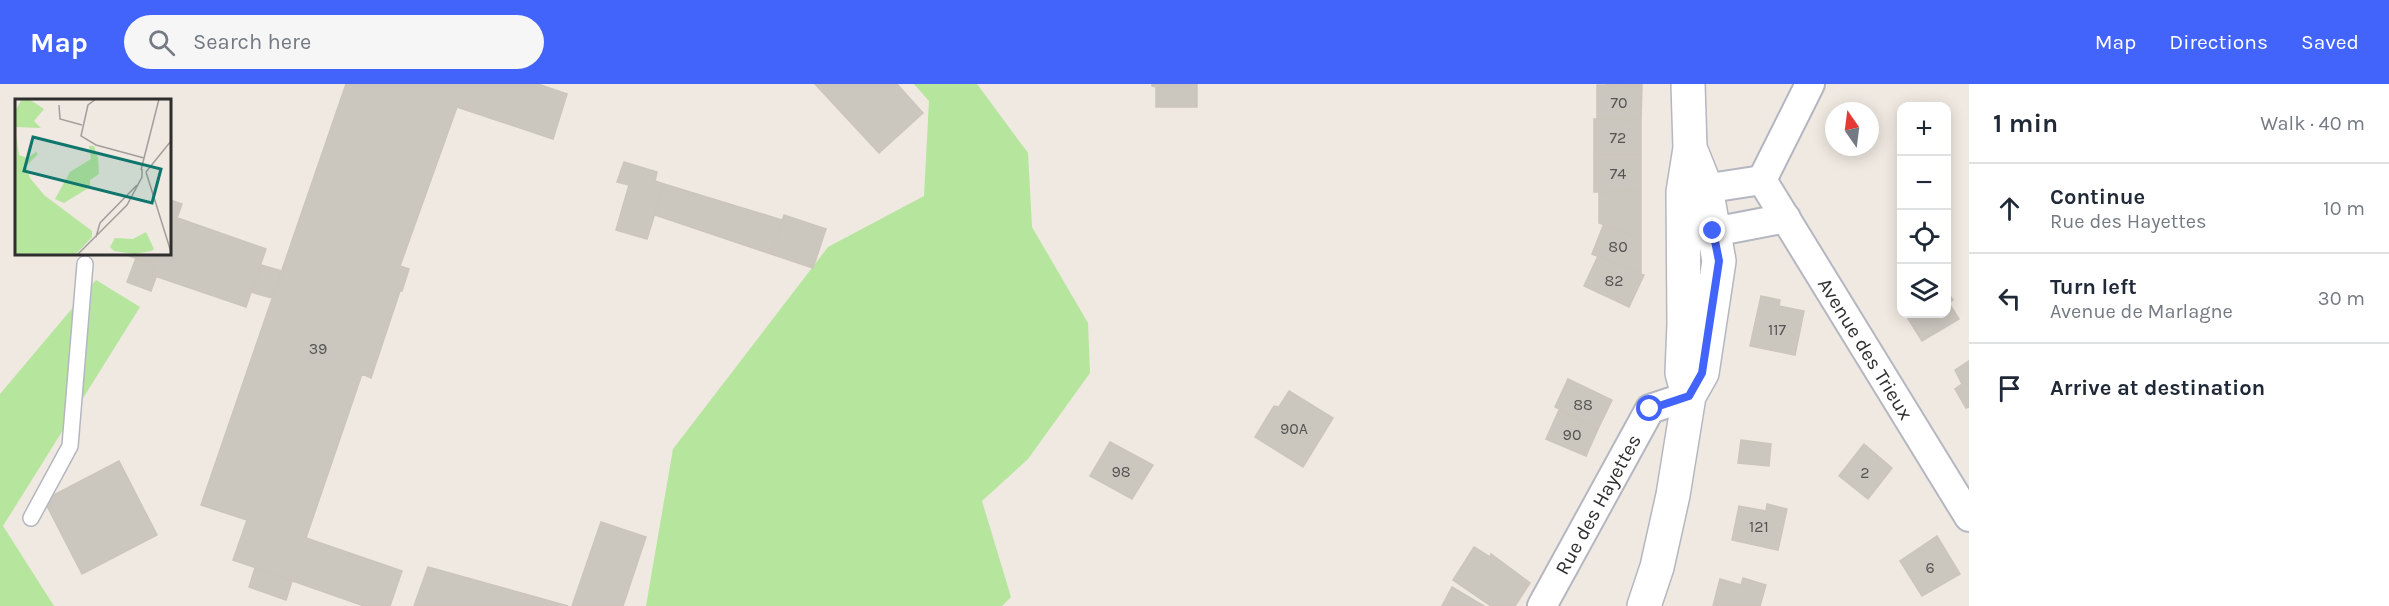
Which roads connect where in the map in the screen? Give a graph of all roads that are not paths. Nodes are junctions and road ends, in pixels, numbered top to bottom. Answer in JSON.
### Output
{"nodes":[{"id":1,"x":1688,"y":84,"type":"edge"},
{"id":2,"x":1810,"y":84,"type":"edge"},
{"id":3,"x":1762,"y":180,"type":"junction"},
{"id":4,"x":1695,"y":190,"type":"junction"},
{"id":5,"x":1786,"y":218,"type":"junction"},
{"id":6,"x":1713,"y":231,"type":"junction"},
{"id":7,"x":85,"y":264,"type":"dead end"},
{"id":8,"x":1689,"y":396,"type":"junction"},
{"id":9,"x":1969,"y":517,"type":"edge"},
{"id":10,"x":31,"y":518,"type":"dead end"},
{"id":11,"x":1542,"y":606,"type":"edge"},
{"id":12,"x":1644,"y":606,"type":"edge"}],
"edges":[{"from":1,"to":4,"type":"main road"},
{"from":2,"to":3,"type":"street"},
{"from":3,"to":4,"type":"street"},
{"from":3,"to":5,"type":"street","name":"Avenue des Trieux"},
{"from":4,"to":6,"type":"main road"},
{"from":4,"to":8,"type":"main road"},
{"from":5,"to":6,"type":"street"},
{"from":5,"to":9,"type":"street","name":"Avenue des Trieux"},
{"from":6,"to":8,"type":"main road"},
{"from":7,"to":10,"type":"lane"},
{"from":8,"to":11,"type":"street","name":"Rue des Hayettes"},
{"from":8,"to":12,"type":"main road"}]}
